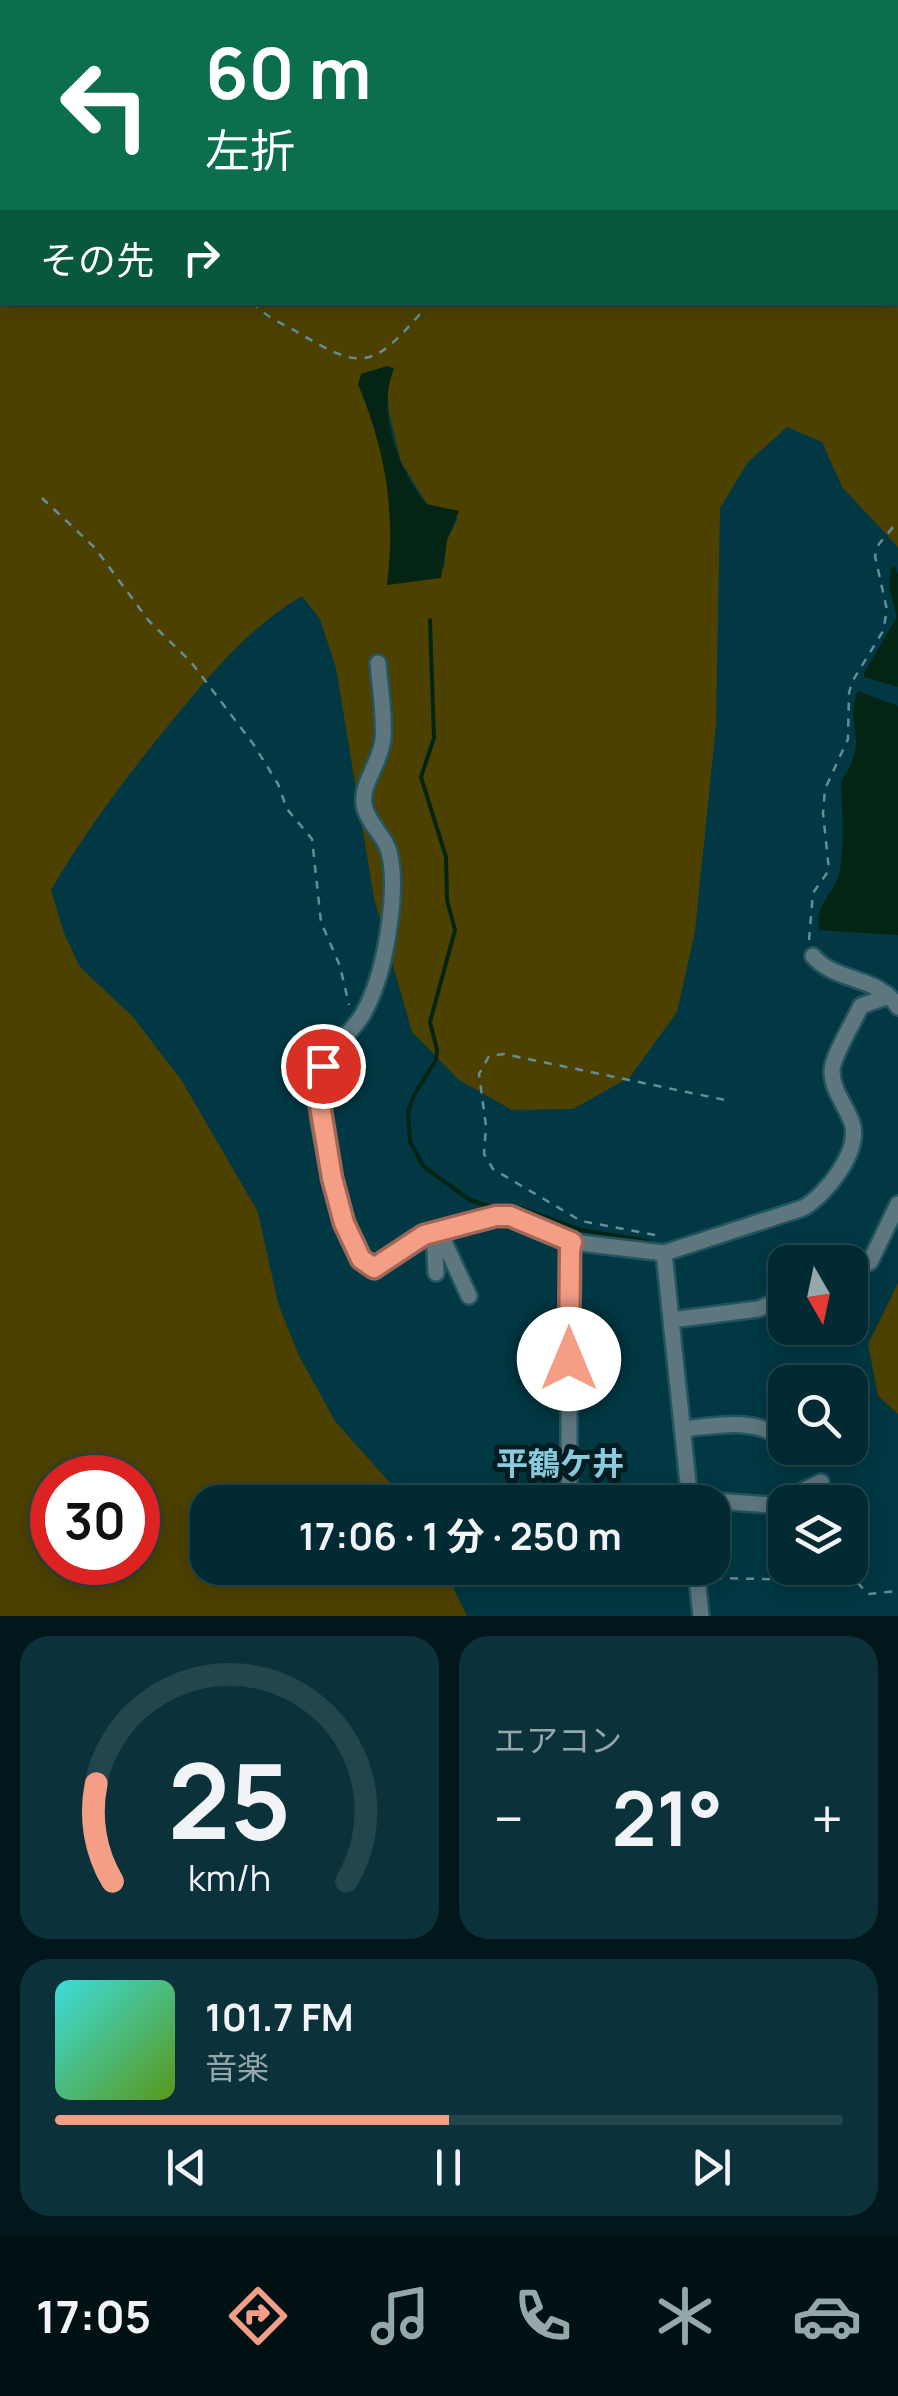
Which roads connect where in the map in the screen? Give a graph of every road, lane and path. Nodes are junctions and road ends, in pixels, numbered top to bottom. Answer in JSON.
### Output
{"nodes":[{"id":1,"x":257,"y":305,"type":"edge"},
{"id":2,"x":420,"y":314,"type":"dead end"},
{"id":3,"x":42,"y":498,"type":"dead end"},
{"id":4,"x":898,"y":521,"type":"edge"},
{"id":5,"x":378,"y":663,"type":"dead end"},
{"id":6,"x":813,"y":956,"type":"joint"},
{"id":7,"x":894,"y":1001,"type":"edge"},
{"id":8,"x":356,"y":1025,"type":"junction"},
{"id":9,"x":730,"y":1101,"type":"dead end"},
{"id":10,"x":898,"y":1204,"type":"edge"},
{"id":11,"x":436,"y":1232,"type":"junction"},
{"id":12,"x":572,"y":1242,"type":"junction"},
{"id":13,"x":664,"y":1253,"type":"junction"},
{"id":14,"x":868,"y":1263,"type":"edge"},
{"id":15,"x":436,"y":1273,"type":"dead end"},
{"id":16,"x":469,"y":1296,"type":"dead end"},
{"id":17,"x":768,"y":1306,"type":"edge"},
{"id":18,"x":671,"y":1320,"type":"junction"},
{"id":19,"x":768,"y":1428,"type":"edge"},
{"id":20,"x":682,"y":1429,"type":"junction"},
{"id":21,"x":821,"y":1482,"type":"dead end"},
{"id":22,"x":570,"y":1485,"type":"edge"},
{"id":23,"x":688,"y":1485,"type":"edge"},
{"id":24,"x":816,"y":1485,"type":"edge"},
{"id":25,"x":730,"y":1503,"type":"edge"},
{"id":26,"x":768,"y":1505,"type":"edge"},
{"id":27,"x":730,"y":1575,"type":"edge"},
{"id":28,"x":698,"y":1585,"type":"edge"},
{"id":29,"x":898,"y":1590,"type":"edge"},
{"id":30,"x":701,"y":1616,"type":"edge"}],
"edges":[{"from":1,"to":2,"type":"path"},
{"from":3,"to":8,"type":"path"},
{"from":4,"to":6,"type":"path"},
{"from":5,"to":8,"type":"street"},
{"from":6,"to":7,"type":"street"},
{"from":7,"to":13,"type":"street"},
{"from":8,"to":11,"type":"street"},
{"from":9,"to":13,"type":"path"},
{"from":10,"to":14,"type":"street"},
{"from":11,"to":12,"type":"street"},
{"from":11,"to":15,"type":"street"},
{"from":11,"to":16,"type":"street"},
{"from":12,"to":13,"type":"street"},
{"from":12,"to":22,"type":"street"},
{"from":13,"to":18,"type":"street"},
{"from":17,"to":18,"type":"street"},
{"from":18,"to":20,"type":"street"},
{"from":19,"to":20,"type":"street"},
{"from":20,"to":23,"type":"street"},
{"from":21,"to":24,"type":"street"},
{"from":25,"to":26,"type":"street"},
{"from":27,"to":29,"type":"path"},
{"from":28,"to":30,"type":"street"}]}
